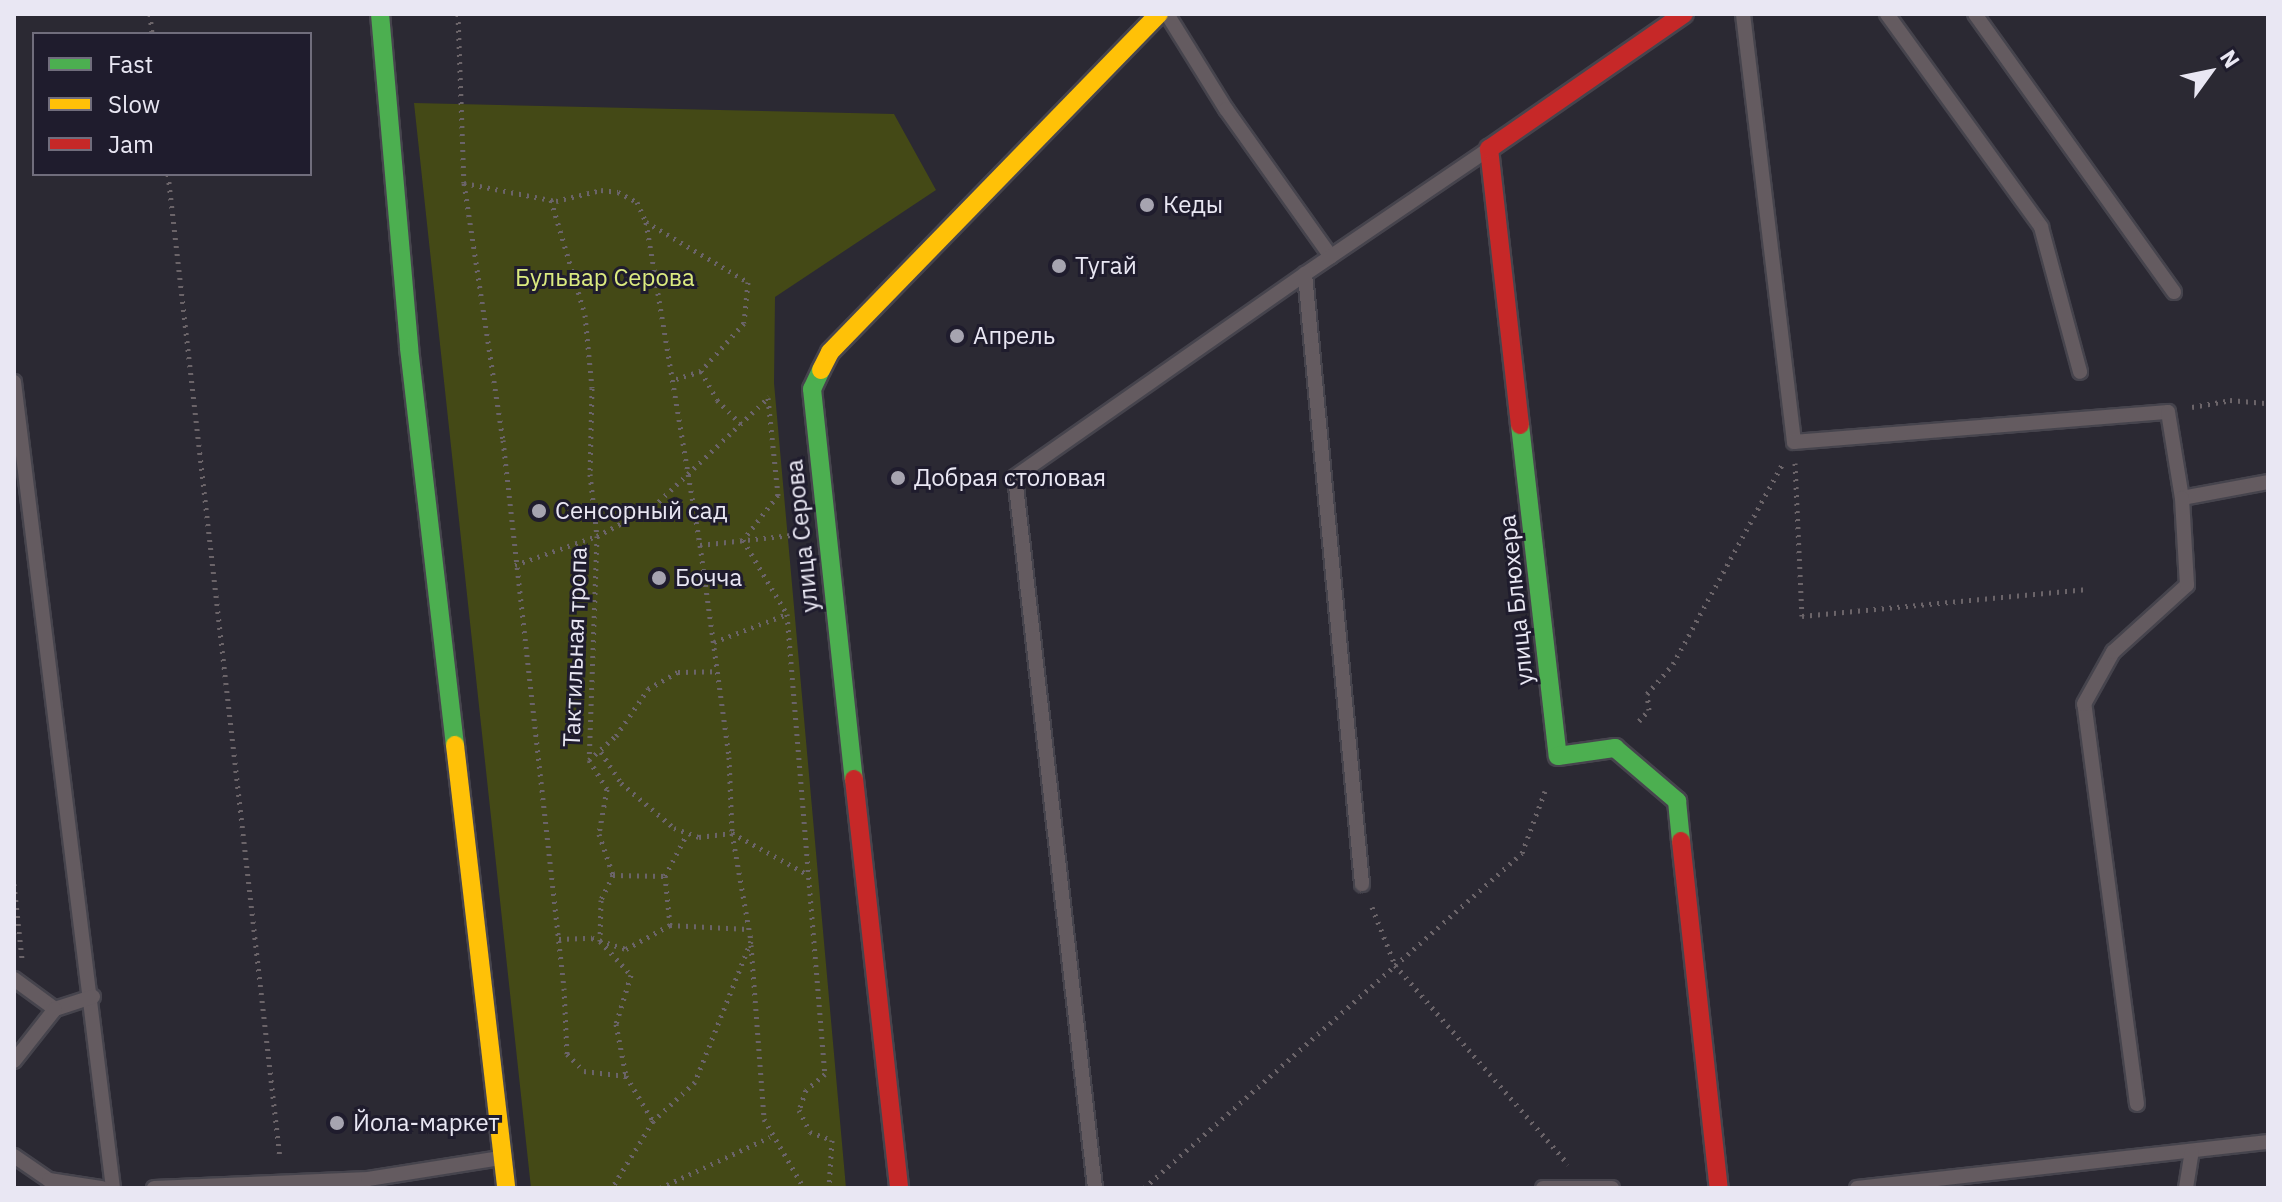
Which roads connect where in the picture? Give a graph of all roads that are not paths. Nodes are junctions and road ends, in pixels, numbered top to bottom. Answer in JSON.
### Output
{"nodes":[{"id":1,"x":380,"y":14,"type":"edge"},
{"id":2,"x":1159,"y":14,"type":"edge"},
{"id":3,"x":1167,"y":14,"type":"edge"},
{"id":4,"x":1684,"y":14,"type":"edge"},
{"id":5,"x":1743,"y":14,"type":"edge"},
{"id":6,"x":1887,"y":14,"type":"edge"},
{"id":7,"x":1975,"y":14,"type":"edge"},
{"id":8,"x":1489,"y":149,"type":"junction"},
{"id":9,"x":1331,"y":257,"type":"junction"},
{"id":10,"x":1305,"y":274,"type":"junction"},
{"id":11,"x":2174,"y":292,"type":"dead end"},
{"id":12,"x":2080,"y":372,"type":"dead end"},
{"id":13,"x":14,"y":382,"type":"edge"},
{"id":14,"x":2268,"y":482,"type":"edge"},
{"id":15,"x":2182,"y":498,"type":"junction"},
{"id":16,"x":1362,"y":884,"type":"road end"},
{"id":17,"x":19,"y":983,"type":"edge"},
{"id":18,"x":93,"y":997,"type":"junction"},
{"id":19,"x":55,"y":1009,"type":"junction"},
{"id":20,"x":14,"y":1061,"type":"edge"},
{"id":21,"x":2137,"y":1104,"type":"dead end"},
{"id":22,"x":2268,"y":1142,"type":"edge"},
{"id":23,"x":2192,"y":1152,"type":"junction"},
{"id":24,"x":14,"y":1156,"type":"edge"},
{"id":25,"x":502,"y":1158,"type":"junction"},
{"id":26,"x":102,"y":1188,"type":"edge"},
{"id":27,"x":113,"y":1188,"type":"edge"},
{"id":28,"x":154,"y":1188,"type":"edge"},
{"id":29,"x":506,"y":1188,"type":"edge"},
{"id":30,"x":899,"y":1188,"type":"edge"},
{"id":31,"x":1095,"y":1188,"type":"edge"},
{"id":32,"x":1543,"y":1188,"type":"edge"},
{"id":33,"x":1612,"y":1188,"type":"edge"},
{"id":34,"x":1719,"y":1188,"type":"edge"},
{"id":35,"x":1857,"y":1188,"type":"edge"},
{"id":36,"x":2186,"y":1188,"type":"edge"}],
"edges":[{"from":1,"to":25,"type":"street"},
{"from":2,"to":30,"type":"street","name":"улица Серова"},
{"from":3,"to":9,"type":"lane"},
{"from":4,"to":8,"type":"street"},
{"from":5,"to":15,"type":"lane"},
{"from":6,"to":12,"type":"lane"},
{"from":7,"to":11,"type":"lane"},
{"from":8,"to":9,"type":"lane"},
{"from":8,"to":34,"type":"street","name":"улица Блюхера"},
{"from":9,"to":10,"type":"lane"},
{"from":10,"to":16,"type":"lane"},
{"from":10,"to":31,"type":"lane"},
{"from":13,"to":18,"type":"lane"},
{"from":14,"to":15,"type":"lane"},
{"from":15,"to":21,"type":"lane"},
{"from":17,"to":19,"type":"lane"},
{"from":18,"to":19,"type":"lane"},
{"from":18,"to":27,"type":"lane"},
{"from":19,"to":20,"type":"lane"},
{"from":22,"to":23,"type":"lane"},
{"from":23,"to":35,"type":"lane"},
{"from":23,"to":36,"type":"lane"},
{"from":24,"to":26,"type":"lane"},
{"from":25,"to":28,"type":"lane"},
{"from":25,"to":29,"type":"street"},
{"from":32,"to":33,"type":"lane"}]}
